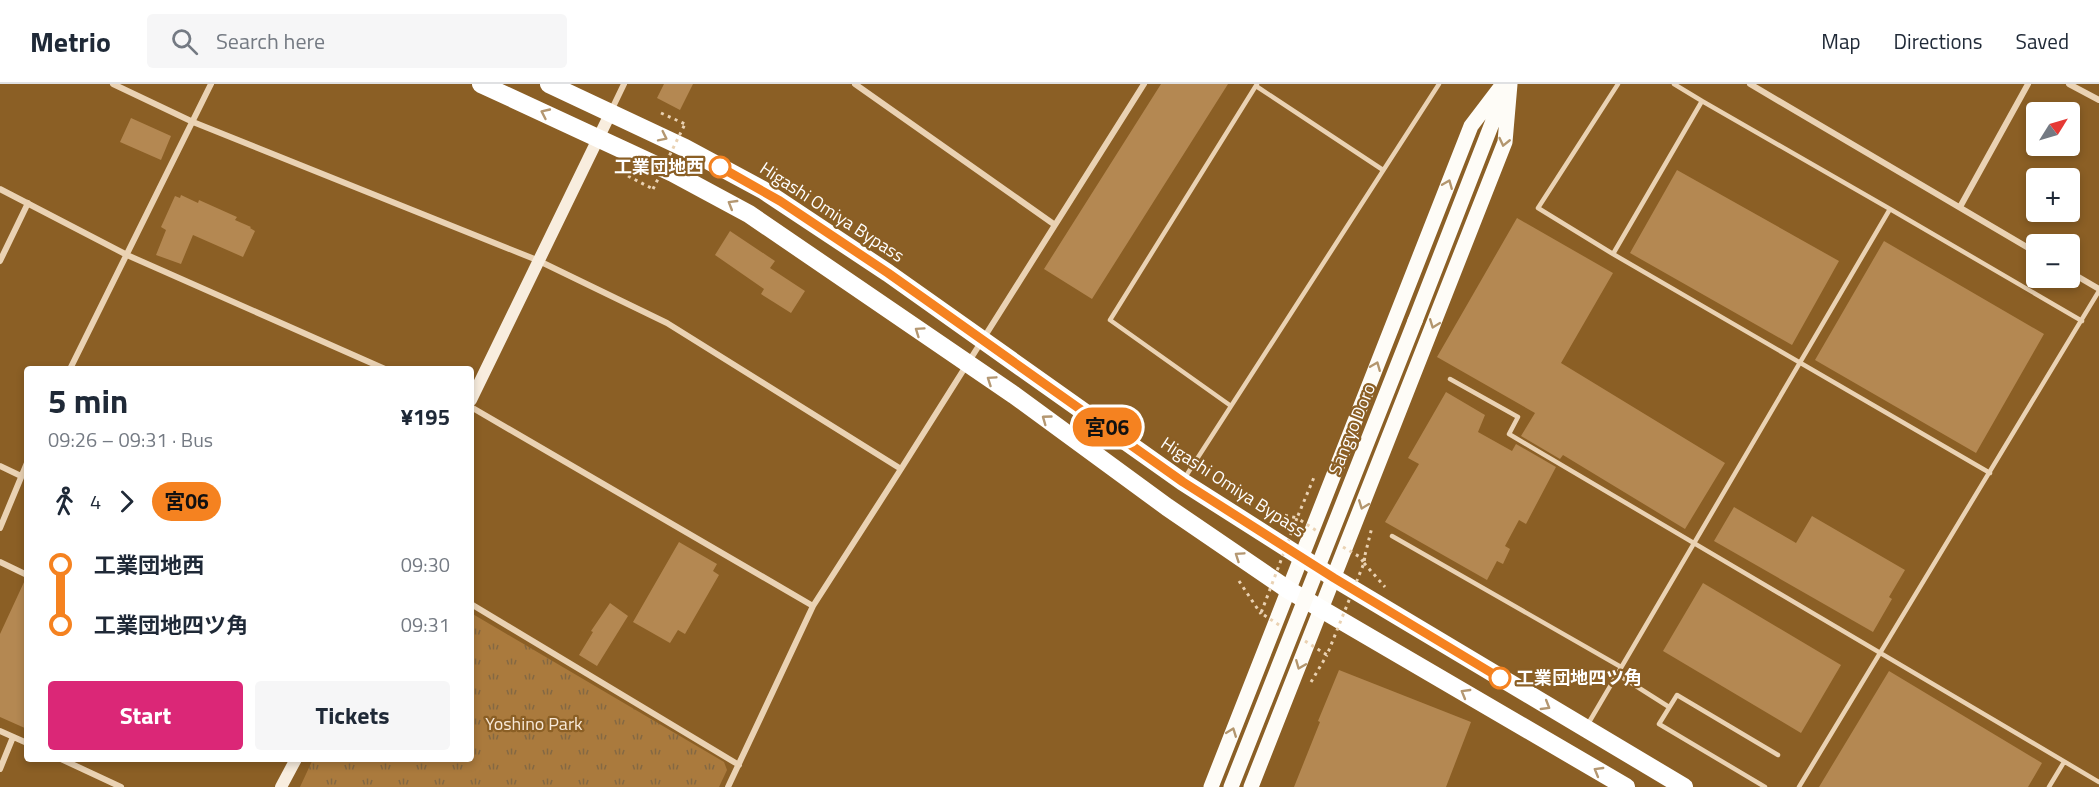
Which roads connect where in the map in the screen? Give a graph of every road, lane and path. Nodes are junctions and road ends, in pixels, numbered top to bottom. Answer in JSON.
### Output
{"nodes":[{"id":1,"x":113,"y":84,"type":"edge"},
{"id":2,"x":212,"y":84,"type":"edge"},
{"id":3,"x":481,"y":84,"type":"edge"},
{"id":4,"x":549,"y":84,"type":"edge"},
{"id":5,"x":624,"y":84,"type":"edge"},
{"id":6,"x":855,"y":84,"type":"edge"},
{"id":7,"x":1144,"y":84,"type":"edge"},
{"id":8,"x":1439,"y":84,"type":"edge"},
{"id":9,"x":1507,"y":84,"type":"edge"},
{"id":10,"x":1618,"y":84,"type":"edge"},
{"id":11,"x":1674,"y":84,"type":"edge"},
{"id":12,"x":1750,"y":84,"type":"edge"},
{"id":13,"x":2028,"y":84,"type":"edge"},
{"id":14,"x":2069,"y":84,"type":"edge"},
{"id":15,"x":1256,"y":85,"type":"edge"},
{"id":16,"x":1702,"y":100,"type":"junction"},
{"id":17,"x":2099,"y":100,"type":"edge"},
{"id":18,"x":611,"y":112,"type":"junction"},
{"id":19,"x":661,"y":113,"type":"dead end"},
{"id":20,"x":193,"y":122,"type":"junction"},
{"id":21,"x":598,"y":138,"type":"junction"},
{"id":22,"x":1383,"y":170,"type":"junction"},
{"id":23,"x":628,"y":176,"type":"dead end"},
{"id":24,"x":0,"y":189,"type":"edge"},
{"id":25,"x":27,"y":203,"type":"junction"},
{"id":26,"x":1960,"y":207,"type":"junction"},
{"id":27,"x":1890,"y":209,"type":"junction"},
{"id":28,"x":1055,"y":225,"type":"junction"},
{"id":29,"x":2026,"y":246,"type":"edge"},
{"id":30,"x":1613,"y":254,"type":"junction"},
{"id":31,"x":127,"y":255,"type":"junction"},
{"id":32,"x":537,"y":260,"type":"junction"},
{"id":33,"x":0,"y":261,"type":"edge"},
{"id":34,"x":2080,"y":278,"type":"edge"},
{"id":35,"x":2099,"y":290,"type":"edge"},
{"id":36,"x":2082,"y":321,"type":"junction"},
{"id":37,"x":983,"y":339,"type":"junction"},
{"id":38,"x":1800,"y":363,"type":"junction"},
{"id":39,"x":967,"y":364,"type":"junction"},
{"id":40,"x":71,"y":366,"type":"edge"},
{"id":41,"x":378,"y":366,"type":"edge"},
{"id":42,"x":1450,"y":379,"type":"dead end"},
{"id":43,"x":474,"y":394,"type":"edge"},
{"id":44,"x":1231,"y":406,"type":"junction"},
{"id":45,"x":474,"y":410,"type":"edge"},
{"id":46,"x":0,"y":466,"type":"edge"},
{"id":47,"x":1318,"y":468,"type":"dead end"},
{"id":48,"x":902,"y":469,"type":"junction"},
{"id":49,"x":24,"y":470,"type":"edge"},
{"id":50,"x":1990,"y":473,"type":"junction"},
{"id":51,"x":21,"y":476,"type":"junction"},
{"id":52,"x":1183,"y":482,"type":"junction"},
{"id":53,"x":1263,"y":510,"type":"dead end"},
{"id":54,"x":1297,"y":518,"type":"junction"},
{"id":55,"x":1375,"y":519,"type":"dead end"},
{"id":56,"x":0,"y":528,"type":"edge"},
{"id":57,"x":1392,"y":536,"type":"dead end"},
{"id":58,"x":1694,"y":544,"type":"junction"},
{"id":59,"x":1301,"y":557,"type":"junction"},
{"id":60,"x":0,"y":562,"type":"edge"},
{"id":61,"x":1364,"y":562,"type":"junction"},
{"id":62,"x":24,"y":573,"type":"edge"},
{"id":63,"x":1334,"y":578,"type":"junction"},
{"id":64,"x":1239,"y":581,"type":"dead end"},
{"id":65,"x":1287,"y":589,"type":"junction"},
{"id":66,"x":1386,"y":589,"type":"dead end"},
{"id":67,"x":474,"y":606,"type":"edge"},
{"id":68,"x":813,"y":606,"type":"junction"},
{"id":69,"x":1322,"y":611,"type":"junction"},
{"id":70,"x":1880,"y":654,"type":"junction"},
{"id":71,"x":1621,"y":667,"type":"junction"},
{"id":72,"x":1617,"y":674,"type":"junction"},
{"id":73,"x":1308,"y":690,"type":"dead end"},
{"id":74,"x":1669,"y":707,"type":"junction"},
{"id":75,"x":1585,"y":729,"type":"junction"},
{"id":76,"x":0,"y":731,"type":"edge"},
{"id":77,"x":13,"y":737,"type":"junction"},
{"id":78,"x":24,"y":742,"type":"edge"},
{"id":79,"x":1778,"y":755,"type":"dead end"},
{"id":80,"x":67,"y":762,"type":"edge"},
{"id":81,"x":294,"y":762,"type":"edge"},
{"id":82,"x":2064,"y":762,"type":"junction"},
{"id":83,"x":739,"y":765,"type":"junction"},
{"id":84,"x":0,"y":769,"type":"edge"},
{"id":85,"x":2099,"y":782,"type":"edge"},
{"id":86,"x":121,"y":787,"type":"edge"},
{"id":87,"x":281,"y":787,"type":"edge"},
{"id":88,"x":728,"y":787,"type":"edge"},
{"id":89,"x":1211,"y":787,"type":"edge"},
{"id":90,"x":1231,"y":787,"type":"edge"},
{"id":91,"x":1251,"y":787,"type":"edge"},
{"id":92,"x":1626,"y":787,"type":"edge"},
{"id":93,"x":1684,"y":787,"type":"edge"},
{"id":94,"x":1765,"y":787,"type":"edge"},
{"id":95,"x":1799,"y":787,"type":"edge"},
{"id":96,"x":2049,"y":787,"type":"edge"}],
"edges":[{"from":1,"to":20,"type":"street"},
{"from":2,"to":20,"type":"street"},
{"from":21,"to":3,"type":"highway","one_way":true},
{"from":4,"to":18,"type":"highway","name":"Higashi Omiya Bypass"},
{"from":5,"to":18,"type":"street"},
{"from":6,"to":28,"type":"street"},
{"from":7,"to":28,"type":"street"},
{"from":8,"to":22,"type":"lane"},
{"from":59,"to":9,"type":"main road","one_way":true},
{"from":9,"to":63,"type":"main road","one_way":true},
{"from":9,"to":90,"type":"main road","name":"Sangyo Doro","bridge":true},
{"from":10,"to":30,"type":"lane"},
{"from":11,"to":16,"type":"lane"},
{"from":12,"to":26,"type":"street"},
{"from":13,"to":26,"type":"street"},
{"from":14,"to":17,"type":"street"},
{"from":15,"to":22,"type":"lane"},
{"from":15,"to":44,"type":"lane"},
{"from":16,"to":27,"type":"lane"},
{"from":16,"to":30,"type":"lane"},
{"from":18,"to":21,"type":"street"},
{"from":18,"to":37,"type":"highway","name":"Higashi Omiya Bypass","one_way":true},
{"from":19,"to":23,"type":"path","bridge":true},
{"from":20,"to":31,"type":"street"},
{"from":20,"to":32,"type":"street"},
{"from":21,"to":32,"type":"street"},
{"from":39,"to":21,"type":"highway","one_way":true},
{"from":22,"to":44,"type":"lane"},
{"from":24,"to":25,"type":"street"},
{"from":25,"to":31,"type":"street"},
{"from":25,"to":33,"type":"street"},
{"from":26,"to":29,"type":"street"},
{"from":27,"to":36,"type":"lane"},
{"from":27,"to":38,"type":"lane"},
{"from":28,"to":37,"type":"street"},
{"from":30,"to":38,"type":"lane"},
{"from":31,"to":40,"type":"street"},
{"from":31,"to":41,"type":"street"},
{"from":32,"to":43,"type":"street"},
{"from":32,"to":48,"type":"street"},
{"from":34,"to":35,"type":"street"},
{"from":35,"to":36,"type":"lane"},
{"from":36,"to":50,"type":"lane"},
{"from":37,"to":39,"type":"street"},
{"from":37,"to":52,"type":"highway","name":"Higashi Omiya Bypass"},
{"from":38,"to":50,"type":"lane"},
{"from":38,"to":58,"type":"lane"},
{"from":39,"to":48,"type":"street"},
{"from":65,"to":39,"type":"highway","one_way":true},
{"from":42,"to":58,"type":"lane"},
{"from":44,"to":52,"type":"lane"},
{"from":45,"to":68,"type":"street"},
{"from":46,"to":51,"type":"street"},
{"from":47,"to":54,"type":"path"},
{"from":48,"to":68,"type":"street"},
{"from":49,"to":51,"type":"street"},
{"from":50,"to":70,"type":"lane"},
{"from":51,"to":56,"type":"street"},
{"from":52,"to":59,"type":"highway","name":"Higashi Omiya Bypass"},
{"from":53,"to":54,"type":"path"},
{"from":54,"to":64,"type":"path","bridge":true},
{"from":55,"to":61,"type":"path"},
{"from":57,"to":71,"type":"lane"},
{"from":58,"to":70,"type":"lane"},
{"from":58,"to":71,"type":"lane"},
{"from":59,"to":63,"type":"highway","name":"Higashi Omiya Bypass"},
{"from":59,"to":65,"type":"main road"},
{"from":60,"to":62,"type":"street"},
{"from":61,"to":66,"type":"path"},
{"from":61,"to":73,"type":"path","bridge":true},
{"from":63,"to":69,"type":"main road"},
{"from":63,"to":75,"type":"highway","name":"Higashi Omiya Bypass","one_way":true},
{"from":65,"to":69,"type":"highway"},
{"from":89,"to":65,"type":"main road","one_way":true},
{"from":67,"to":83,"type":"street"},
{"from":68,"to":83,"type":"street"},
{"from":69,"to":91,"type":"main road","one_way":true},
{"from":92,"to":69,"type":"highway","one_way":true},
{"from":70,"to":82,"type":"lane"},
{"from":70,"to":95,"type":"lane"},
{"from":71,"to":72,"type":"lane"},
{"from":72,"to":74,"type":"lane"},
{"from":72,"to":75,"type":"lane"},
{"from":74,"to":79,"type":"lane"},
{"from":74,"to":94,"type":"lane"},
{"from":75,"to":93,"type":"highway","name":"Higashi Omiya Bypass"},
{"from":76,"to":77,"type":"street"},
{"from":77,"to":78,"type":"street"},
{"from":77,"to":84,"type":"street"},
{"from":80,"to":86,"type":"street"},
{"from":81,"to":87,"type":"street"},
{"from":82,"to":85,"type":"lane"},
{"from":82,"to":96,"type":"lane"},
{"from":83,"to":88,"type":"street"}]}
